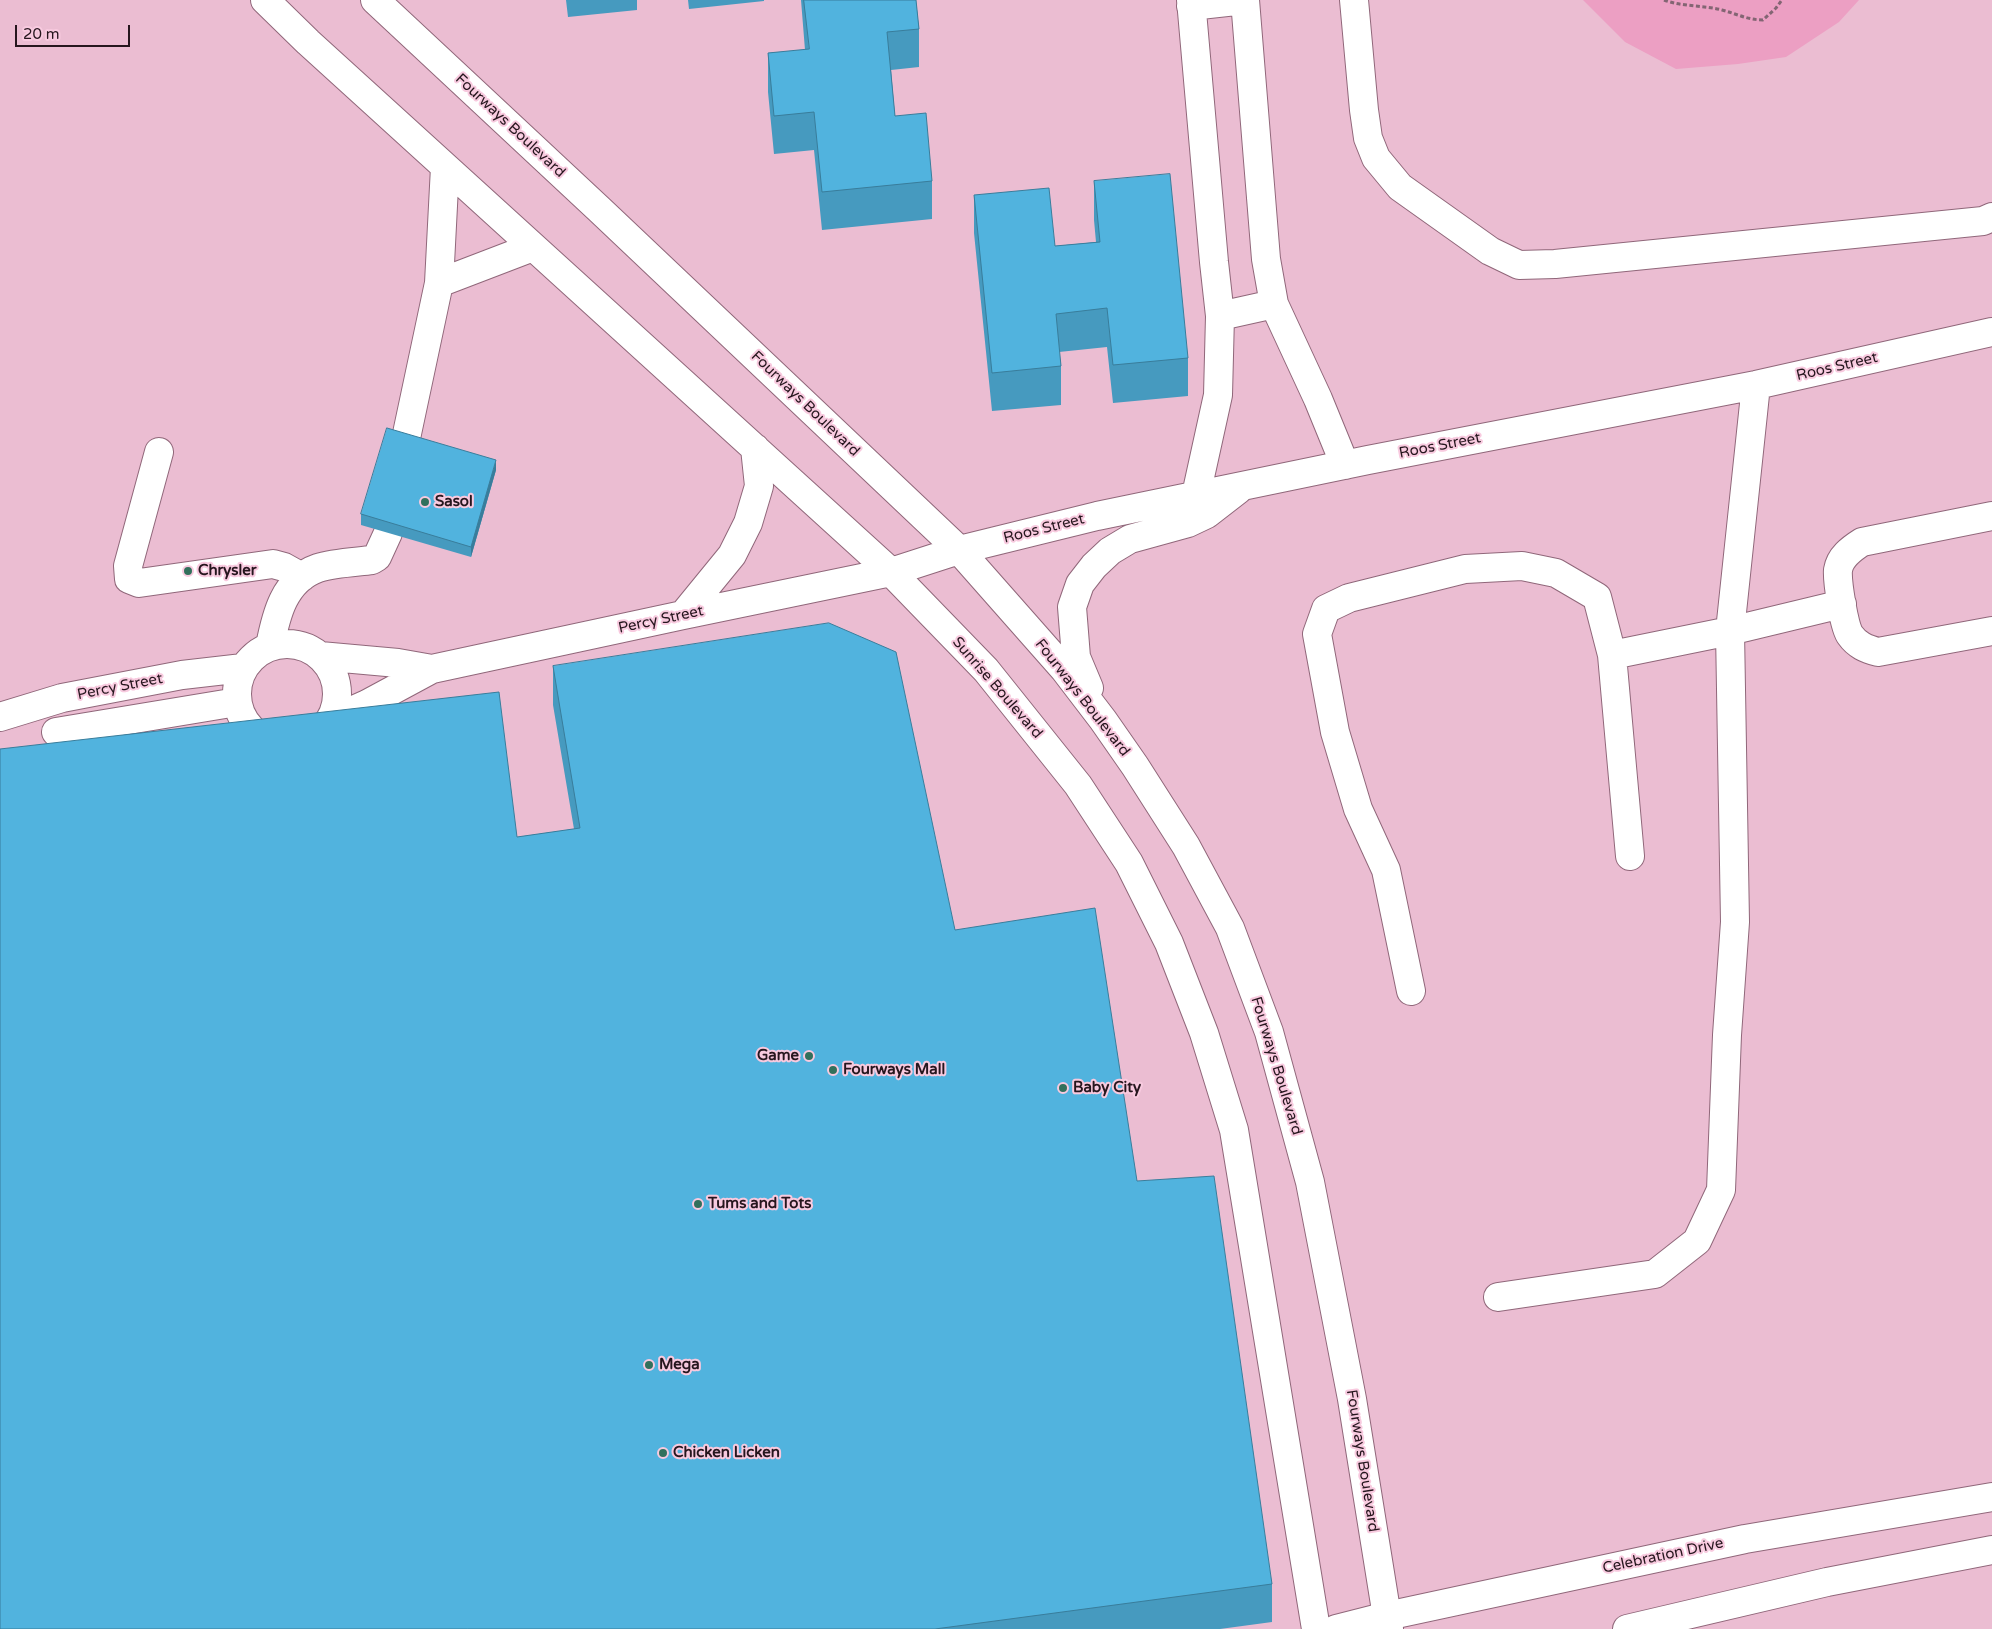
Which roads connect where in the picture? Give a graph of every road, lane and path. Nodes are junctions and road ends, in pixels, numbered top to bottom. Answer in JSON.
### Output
{"nodes":[{"id":1,"x":265,"y":0,"type":"edge"},
{"id":2,"x":375,"y":0,"type":"edge"},
{"id":3,"x":1245,"y":0,"type":"edge"},
{"id":4,"x":1354,"y":0,"type":"edge"},
{"id":5,"x":1664,"y":0,"type":"edge"},
{"id":6,"x":1782,"y":0,"type":"edge"},
{"id":7,"x":1191,"y":3,"type":"edge"},
{"id":8,"x":445,"y":167,"type":"junction"},
{"id":9,"x":1992,"y":217,"type":"edge"},
{"id":10,"x":533,"y":247,"type":"junction"},
{"id":11,"x":439,"y":283,"type":"junction"},
{"id":12,"x":1274,"y":304,"type":"junction"},
{"id":13,"x":1220,"y":316,"type":"junction"},
{"id":14,"x":1992,"y":332,"type":"edge"},
{"id":15,"x":1756,"y":386,"type":"junction"},
{"id":16,"x":404,"y":443,"type":"edge"},
{"id":17,"x":755,"y":448,"type":"junction"},
{"id":18,"x":159,"y":452,"type":"dead end"},
{"id":19,"x":1345,"y":464,"type":"junction"},
{"id":20,"x":1241,"y":487,"type":"junction"},
{"id":21,"x":1196,"y":495,"type":"junction"},
{"id":22,"x":1992,"y":516,"type":"edge"},
{"id":23,"x":388,"y":533,"type":"edge"},
{"id":24,"x":959,"y":550,"type":"junction"},
{"id":25,"x":891,"y":572,"type":"junction"},
{"id":26,"x":302,"y":577,"type":"junction"},
{"id":27,"x":1842,"y":604,"type":"junction"},
{"id":28,"x":683,"y":614,"type":"junction"},
{"id":29,"x":1730,"y":631,"type":"junction"},
{"id":30,"x":1992,"y":631,"type":"edge"},
{"id":31,"x":270,"y":646,"type":"junction"},
{"id":32,"x":1612,"y":655,"type":"junction"},
{"id":33,"x":320,"y":656,"type":"junction"},
{"id":34,"x":243,"y":668,"type":"junction"},
{"id":35,"x":432,"y":669,"type":"junction"},
{"id":36,"x":237,"y":702,"type":"junction"},
{"id":37,"x":407,"y":711,"type":"edge"},
{"id":38,"x":0,"y":717,"type":"edge"},
{"id":39,"x":1103,"y":720,"type":"junction"},
{"id":40,"x":329,"y":721,"type":"junction"},
{"id":41,"x":56,"y":732,"type":"dead end"},
{"id":42,"x":268,"y":742,"type":"junction"},
{"id":43,"x":234,"y":748,"type":"edge"},
{"id":44,"x":1630,"y":856,"type":"dead end"},
{"id":45,"x":1411,"y":990,"type":"dead end"},
{"id":46,"x":1498,"y":1297,"type":"dead end"},
{"id":47,"x":1992,"y":1497,"type":"edge"},
{"id":48,"x":1992,"y":1550,"type":"edge"},
{"id":49,"x":1388,"y":1622,"type":"edge"},
{"id":50,"x":1316,"y":1629,"type":"edge"},
{"id":51,"x":1336,"y":1629,"type":"edge"},
{"id":52,"x":1627,"y":1629,"type":"edge"}],
"edges":[{"from":1,"to":8,"type":"street"},
{"from":2,"to":24,"type":"street","name":"Fourways Boulevard"},
{"from":3,"to":7,"type":"street"},
{"from":3,"to":12,"type":"street"},
{"from":4,"to":9,"type":"street"},
{"from":5,"to":6,"type":"path"},
{"from":7,"to":13,"type":"street"},
{"from":8,"to":10,"type":"street"},
{"from":8,"to":11,"type":"street"},
{"from":10,"to":11,"type":"street"},
{"from":10,"to":17,"type":"street"},
{"from":11,"to":16,"type":"street"},
{"from":12,"to":13,"type":"street"},
{"from":12,"to":19,"type":"street"},
{"from":13,"to":21,"type":"street"},
{"from":14,"to":15,"type":"street","name":"Roos Street"},
{"from":15,"to":19,"type":"street","name":"Roos Street"},
{"from":15,"to":29,"type":"street"},
{"from":17,"to":25,"type":"street"},
{"from":17,"to":28,"type":"street"},
{"from":18,"to":26,"type":"street"},
{"from":19,"to":20,"type":"street","name":"Roos Street"},
{"from":20,"to":21,"type":"street","name":"Roos Street"},
{"from":20,"to":39,"type":"street"},
{"from":21,"to":24,"type":"street","name":"Roos Street"},
{"from":22,"to":27,"type":"street"},
{"from":23,"to":26,"type":"street"},
{"from":24,"to":25,"type":"street","name":"Roos Street"},
{"from":24,"to":39,"type":"street","name":"Fourways Boulevard"},
{"from":25,"to":28,"type":"street","name":"Percy Street"},
{"from":25,"to":50,"type":"street","name":"Sunrise Boulevard"},
{"from":26,"to":31,"type":"street"},
{"from":27,"to":29,"type":"street"},
{"from":27,"to":30,"type":"street"},
{"from":28,"to":35,"type":"street","name":"Percy Street"},
{"from":29,"to":32,"type":"street"},
{"from":29,"to":46,"type":"street"},
{"from":31,"to":33,"type":"street","name":"Percy Street"},
{"from":31,"to":34,"type":"street"},
{"from":32,"to":44,"type":"street"},
{"from":32,"to":45,"type":"street"},
{"from":33,"to":35,"type":"street","name":"Percy Street"},
{"from":33,"to":40,"type":"street"},
{"from":34,"to":36,"type":"street"},
{"from":34,"to":38,"type":"street","name":"Percy Street"},
{"from":35,"to":37,"type":"street"},
{"from":35,"to":40,"type":"street","name":"Percy Street"},
{"from":36,"to":41,"type":"street"},
{"from":36,"to":42,"type":"street"},
{"from":39,"to":49,"type":"street","name":"Fourways Boulevard"},
{"from":40,"to":42,"type":"street","name":"Percy Street"},
{"from":42,"to":43,"type":"street","name":"Percy Street"},
{"from":47,"to":49,"type":"street","name":"Celebration Drive"},
{"from":48,"to":52,"type":"street"},
{"from":49,"to":51,"type":"street","name":"Celebration Drive"}]}
